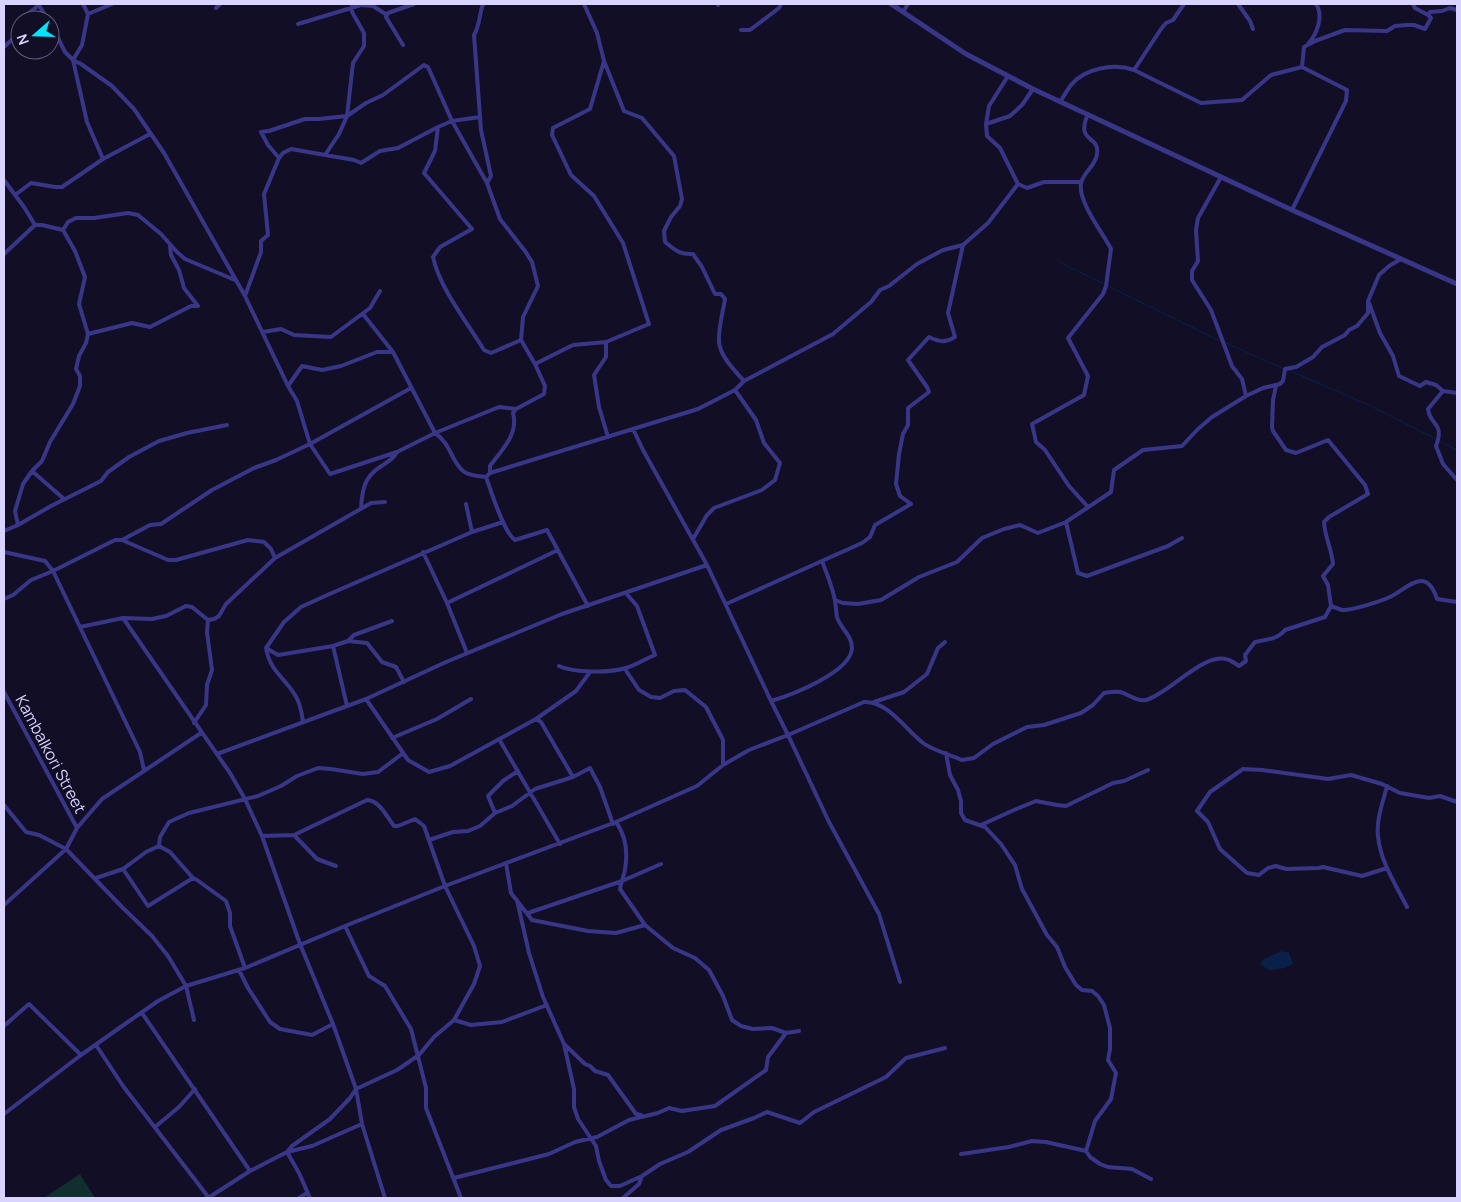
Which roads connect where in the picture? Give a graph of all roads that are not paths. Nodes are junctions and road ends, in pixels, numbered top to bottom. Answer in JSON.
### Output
{"nodes":[{"id":1,"x":83,"y":4,"type":"edge"},
{"id":2,"x":112,"y":4,"type":"edge"},
{"id":3,"x":220,"y":4,"type":"edge"},
{"id":4,"x":414,"y":4,"type":"edge"},
{"id":5,"x":483,"y":4,"type":"edge"},
{"id":6,"x":592,"y":4,"type":"edge"},
{"id":7,"x":781,"y":4,"type":"edge"},
{"id":8,"x":891,"y":4,"type":"edge"},
{"id":9,"x":908,"y":4,"type":"edge"},
{"id":10,"x":1184,"y":4,"type":"edge"},
{"id":11,"x":1238,"y":4,"type":"edge"},
{"id":12,"x":1316,"y":4,"type":"edge"},
{"id":13,"x":1413,"y":4,"type":"edge"},
{"id":14,"x":352,"y":5,"type":"edge"},
{"id":15,"x":585,"y":5,"type":"edge"},
{"id":16,"x":216,"y":8,"type":"dead end"},
{"id":17,"x":1457,"y":10,"type":"edge"},
{"id":18,"x":903,"y":12,"type":"junction"},
{"id":19,"x":88,"y":14,"type":"junction"},
{"id":20,"x":387,"y":15,"type":"junction"},
{"id":21,"x":1428,"y":15,"type":"junction"},
{"id":22,"x":298,"y":24,"type":"dead end"},
{"id":23,"x":1253,"y":29,"type":"dead end"},
{"id":24,"x":741,"y":30,"type":"dead end"},
{"id":25,"x":60,"y":42,"type":"edge"},
{"id":26,"x":403,"y":45,"type":"dead end"},
{"id":27,"x":1304,"y":47,"type":"junction"},
{"id":28,"x":73,"y":60,"type":"junction"},
{"id":29,"x":604,"y":61,"type":"junction"},
{"id":30,"x":1302,"y":66,"type":"junction"},
{"id":31,"x":1134,"y":70,"type":"junction"},
{"id":32,"x":1008,"y":76,"type":"junction"},
{"id":33,"x":1033,"y":89,"type":"junction"},
{"id":34,"x":1060,"y":102,"type":"junction"},
{"id":35,"x":1088,"y":114,"type":"junction"},
{"id":36,"x":347,"y":116,"type":"junction"},
{"id":37,"x":480,"y":117,"type":"junction"},
{"id":38,"x":452,"y":122,"type":"junction"},
{"id":39,"x":986,"y":124,"type":"junction"},
{"id":40,"x":438,"y":127,"type":"junction"},
{"id":41,"x":150,"y":134,"type":"junction"},
{"id":42,"x":325,"y":156,"type":"junction"},
{"id":43,"x":279,"y":158,"type":"junction"},
{"id":44,"x":103,"y":159,"type":"junction"},
{"id":45,"x":1222,"y":178,"type":"junction"},
{"id":46,"x":4,"y":180,"type":"edge"},
{"id":47,"x":1081,"y":182,"type":"junction"},
{"id":48,"x":487,"y":183,"type":"junction"},
{"id":49,"x":1018,"y":184,"type":"junction"},
{"id":50,"x":15,"y":195,"type":"junction"},
{"id":51,"x":1292,"y":210,"type":"junction"},
{"id":52,"x":35,"y":225,"type":"junction"},
{"id":53,"x":63,"y":230,"type":"junction"},
{"id":54,"x":169,"y":244,"type":"junction"},
{"id":55,"x":963,"y":244,"type":"junction"},
{"id":56,"x":4,"y":254,"type":"edge"},
{"id":57,"x":1401,"y":258,"type":"junction"},
{"id":58,"x":1457,"y":277,"type":"edge"},
{"id":59,"x":236,"y":281,"type":"junction"},
{"id":60,"x":1456,"y":284,"type":"edge"},
{"id":61,"x":380,"y":291,"type":"dead end"},
{"id":62,"x":245,"y":296,"type":"junction"},
{"id":63,"x":1368,"y":301,"type":"junction"},
{"id":64,"x":363,"y":314,"type":"junction"},
{"id":65,"x":263,"y":332,"type":"junction"},
{"id":66,"x":88,"y":334,"type":"junction"},
{"id":67,"x":521,"y":340,"type":"junction"},
{"id":68,"x":606,"y":342,"type":"junction"},
{"id":69,"x":393,"y":352,"type":"junction"},
{"id":70,"x":536,"y":364,"type":"junction"},
{"id":71,"x":744,"y":381,"type":"junction"},
{"id":72,"x":288,"y":386,"type":"junction"},
{"id":73,"x":1276,"y":386,"type":"junction"},
{"id":74,"x":411,"y":388,"type":"junction"},
{"id":75,"x":735,"y":390,"type":"junction"},
{"id":76,"x":1443,"y":391,"type":"junction"},
{"id":77,"x":1457,"y":393,"type":"edge"},
{"id":78,"x":1246,"y":396,"type":"junction"},
{"id":79,"x":516,"y":409,"type":"junction"},
{"id":80,"x":227,"y":425,"type":"dead end"},
{"id":81,"x":633,"y":429,"type":"junction"},
{"id":82,"x":435,"y":433,"type":"junction"},
{"id":83,"x":608,"y":437,"type":"junction"},
{"id":84,"x":310,"y":444,"type":"junction"},
{"id":85,"x":397,"y":452,"type":"junction"},
{"id":86,"x":32,"y":472,"type":"junction"},
{"id":87,"x":490,"y":473,"type":"junction"},
{"id":88,"x":486,"y":477,"type":"junction"},
{"id":89,"x":1457,"y":480,"type":"edge"},
{"id":90,"x":64,"y":499,"type":"junction"},
{"id":91,"x":385,"y":502,"type":"dead end"},
{"id":92,"x":466,"y":504,"type":"dead end"},
{"id":93,"x":1088,"y":507,"type":"junction"},
{"id":94,"x":361,"y":509,"type":"junction"},
{"id":95,"x":503,"y":522,"type":"junction"},
{"id":96,"x":1066,"y":522,"type":"junction"},
{"id":97,"x":18,"y":525,"type":"junction"},
{"id":98,"x":4,"y":531,"type":"edge"},
{"id":99,"x":472,"y":532,"type":"junction"},
{"id":100,"x":1182,"y":538,"type":"dead end"},
{"id":101,"x":122,"y":540,"type":"junction"},
{"id":102,"x":693,"y":540,"type":"junction"},
{"id":103,"x":558,"y":550,"type":"junction"},
{"id":104,"x":4,"y":552,"type":"edge"},
{"id":105,"x":423,"y":552,"type":"junction"},
{"id":106,"x":275,"y":558,"type":"junction"},
{"id":107,"x":822,"y":561,"type":"junction"},
{"id":108,"x":707,"y":564,"type":"junction"},
{"id":109,"x":53,"y":571,"type":"junction"},
{"id":110,"x":626,"y":593,"type":"junction"},
{"id":111,"x":4,"y":599,"type":"edge"},
{"id":112,"x":835,"y":600,"type":"junction"},
{"id":113,"x":1457,"y":602,"type":"edge"},
{"id":114,"x":447,"y":603,"type":"junction"},
{"id":115,"x":726,"y":604,"type":"junction"},
{"id":116,"x":588,"y":606,"type":"junction"},
{"id":117,"x":1331,"y":606,"type":"junction"},
{"id":118,"x":123,"y":618,"type":"junction"},
{"id":119,"x":208,"y":620,"type":"junction"},
{"id":120,"x":392,"y":621,"type":"dead end"},
{"id":121,"x":80,"y":627,"type":"junction"},
{"id":122,"x":348,"y":640,"type":"junction"},
{"id":123,"x":945,"y":642,"type":"dead end"},
{"id":124,"x":333,"y":646,"type":"junction"},
{"id":125,"x":266,"y":648,"type":"junction"},
{"id":126,"x":467,"y":653,"type":"junction"},
{"id":127,"x":559,"y":666,"type":"dead end"},
{"id":128,"x":625,"y":668,"type":"junction"},
{"id":129,"x":590,"y":672,"type":"junction"},
{"id":130,"x":404,"y":682,"type":"junction"},
{"id":131,"x":4,"y":692,"type":"edge"},
{"id":132,"x":472,"y":699,"type":"dead end"},
{"id":133,"x":366,"y":700,"type":"junction"},
{"id":134,"x":771,"y":701,"type":"junction"},
{"id":135,"x":874,"y":702,"type":"junction"},
{"id":136,"x":347,"y":706,"type":"junction"},
{"id":137,"x":536,"y":719,"type":"junction"},
{"id":138,"x":194,"y":722,"type":"junction"},
{"id":139,"x":303,"y":722,"type":"junction"},
{"id":140,"x":201,"y":733,"type":"junction"},
{"id":141,"x":788,"y":735,"type":"junction"},
{"id":142,"x":392,"y":738,"type":"junction"},
{"id":143,"x":499,"y":739,"type":"junction"},
{"id":144,"x":946,"y":753,"type":"junction"},
{"id":145,"x":217,"y":754,"type":"junction"},
{"id":146,"x":402,"y":754,"type":"junction"},
{"id":147,"x":723,"y":765,"type":"junction"},
{"id":148,"x":144,"y":770,"type":"junction"},
{"id":149,"x":1148,"y":770,"type":"dead end"},
{"id":150,"x":518,"y":771,"type":"junction"},
{"id":151,"x":573,"y":777,"type":"junction"},
{"id":152,"x":1387,"y":786,"type":"junction"},
{"id":153,"x":530,"y":793,"type":"junction"},
{"id":154,"x":245,"y":799,"type":"junction"},
{"id":155,"x":1457,"y":802,"type":"edge"},
{"id":156,"x":4,"y":807,"type":"edge"},
{"id":157,"x":495,"y":813,"type":"junction"},
{"id":158,"x":614,"y":823,"type":"junction"},
{"id":159,"x":981,"y":825,"type":"junction"},
{"id":160,"x":77,"y":828,"type":"junction"},
{"id":161,"x":262,"y":836,"type":"junction"},
{"id":162,"x":294,"y":836,"type":"junction"},
{"id":163,"x":429,"y":840,"type":"junction"},
{"id":164,"x":560,"y":844,"type":"junction"},
{"id":165,"x":159,"y":846,"type":"junction"},
{"id":166,"x":66,"y":849,"type":"junction"},
{"id":167,"x":506,"y":863,"type":"junction"},
{"id":168,"x":661,"y":864,"type":"dead end"},
{"id":169,"x":336,"y":866,"type":"dead end"},
{"id":170,"x":123,"y":868,"type":"junction"},
{"id":171,"x":1387,"y":868,"type":"junction"},
{"id":172,"x":96,"y":878,"type":"junction"},
{"id":173,"x":193,"y":878,"type":"junction"},
{"id":174,"x":622,"y":881,"type":"junction"},
{"id":175,"x":445,"y":886,"type":"junction"},
{"id":176,"x":517,"y":900,"type":"junction"},
{"id":177,"x":4,"y":906,"type":"edge"},
{"id":178,"x":1407,"y":907,"type":"dead end"},
{"id":179,"x":528,"y":914,"type":"junction"},
{"id":180,"x":645,"y":925,"type":"junction"},
{"id":181,"x":345,"y":926,"type":"junction"},
{"id":182,"x":300,"y":944,"type":"junction"},
{"id":183,"x":245,"y":968,"type":"junction"},
{"id":184,"x":240,"y":970,"type":"junction"},
{"id":185,"x":900,"y":982,"type":"dead end"},
{"id":186,"x":186,"y":986,"type":"junction"},
{"id":187,"x":547,"y":1005,"type":"junction"},
{"id":188,"x":142,"y":1013,"type":"junction"},
{"id":189,"x":194,"y":1020,"type":"dead end"},
{"id":190,"x":454,"y":1020,"type":"junction"},
{"id":191,"x":333,"y":1024,"type":"junction"},
{"id":192,"x":4,"y":1026,"type":"edge"},
{"id":193,"x":799,"y":1030,"type":"dead end"},
{"id":194,"x":786,"y":1034,"type":"junction"},
{"id":195,"x":564,"y":1044,"type":"junction"},
{"id":196,"x":96,"y":1045,"type":"junction"},
{"id":197,"x":945,"y":1048,"type":"dead end"},
{"id":198,"x":419,"y":1055,"type":"junction"},
{"id":199,"x":81,"y":1056,"type":"junction"},
{"id":200,"x":195,"y":1089,"type":"junction"},
{"id":201,"x":356,"y":1089,"type":"junction"},
{"id":202,"x":4,"y":1114,"type":"edge"},
{"id":203,"x":643,"y":1115,"type":"junction"},
{"id":204,"x":362,"y":1124,"type":"junction"},
{"id":205,"x":155,"y":1127,"type":"junction"},
{"id":206,"x":591,"y":1138,"type":"junction"},
{"id":207,"x":1086,"y":1151,"type":"junction"},
{"id":208,"x":287,"y":1152,"type":"junction"},
{"id":209,"x":961,"y":1154,"type":"dead end"},
{"id":210,"x":250,"y":1171,"type":"junction"},
{"id":211,"x":642,"y":1176,"type":"junction"},
{"id":212,"x":454,"y":1178,"type":"junction"},
{"id":213,"x":1151,"y":1179,"type":"dead end"},
{"id":214,"x":307,"y":1193,"type":"junction"},
{"id":215,"x":209,"y":1198,"type":"edge"},
{"id":216,"x":299,"y":1198,"type":"edge"},
{"id":217,"x":310,"y":1198,"type":"edge"},
{"id":218,"x":385,"y":1198,"type":"edge"},
{"id":219,"x":461,"y":1198,"type":"edge"},
{"id":220,"x":623,"y":1198,"type":"edge"}],
"edges":[{"from":1,"to":19,"type":"street"},
{"from":2,"to":19,"type":"street"},
{"from":3,"to":16,"type":"street"},
{"from":4,"to":20,"type":"street"},
{"from":5,"to":37,"type":"street"},
{"from":6,"to":15,"type":"street"},
{"from":7,"to":24,"type":"street"},
{"from":8,"to":18,"type":"street"},
{"from":9,"to":18,"type":"street"},
{"from":10,"to":31,"type":"street"},
{"from":11,"to":23,"type":"street"},
{"from":12,"to":27,"type":"street"},
{"from":13,"to":21,"type":"street"},
{"from":14,"to":20,"type":"street"},
{"from":14,"to":22,"type":"street"},
{"from":14,"to":36,"type":"street"},
{"from":15,"to":29,"type":"street"},
{"from":17,"to":21,"type":"street"},
{"from":18,"to":32,"type":"street"},
{"from":19,"to":28,"type":"street"},
{"from":20,"to":26,"type":"street"},
{"from":21,"to":27,"type":"street"},
{"from":25,"to":28,"type":"street"},
{"from":27,"to":30,"type":"street"},
{"from":28,"to":41,"type":"street"},
{"from":28,"to":44,"type":"street"},
{"from":29,"to":68,"type":"street"},
{"from":29,"to":71,"type":"street"},
{"from":30,"to":31,"type":"street"},
{"from":30,"to":51,"type":"street"},
{"from":31,"to":34,"type":"street"},
{"from":32,"to":33,"type":"street"},
{"from":32,"to":39,"type":"street"},
{"from":33,"to":34,"type":"street"},
{"from":33,"to":39,"type":"street"},
{"from":34,"to":35,"type":"street"},
{"from":35,"to":45,"type":"street"},
{"from":35,"to":47,"type":"street"},
{"from":36,"to":38,"type":"street"},
{"from":36,"to":42,"type":"street"},
{"from":36,"to":43,"type":"street"},
{"from":37,"to":38,"type":"street"},
{"from":37,"to":48,"type":"street"},
{"from":38,"to":40,"type":"street"},
{"from":38,"to":48,"type":"street"},
{"from":39,"to":49,"type":"street"},
{"from":40,"to":42,"type":"street"},
{"from":40,"to":67,"type":"street"},
{"from":41,"to":44,"type":"street"},
{"from":41,"to":59,"type":"street"},
{"from":42,"to":43,"type":"street"},
{"from":43,"to":62,"type":"street"},
{"from":44,"to":50,"type":"street"},
{"from":45,"to":51,"type":"street"},
{"from":45,"to":78,"type":"street"},
{"from":46,"to":50,"type":"street"},
{"from":47,"to":49,"type":"street"},
{"from":47,"to":93,"type":"street"},
{"from":48,"to":67,"type":"street"},
{"from":49,"to":55,"type":"street"},
{"from":50,"to":52,"type":"street"},
{"from":51,"to":57,"type":"street"},
{"from":52,"to":53,"type":"street"},
{"from":52,"to":56,"type":"street"},
{"from":53,"to":54,"type":"street"},
{"from":53,"to":66,"type":"street"},
{"from":54,"to":59,"type":"street"},
{"from":54,"to":66,"type":"street"},
{"from":55,"to":71,"type":"street"},
{"from":55,"to":107,"type":"street"},
{"from":57,"to":60,"type":"street"},
{"from":57,"to":63,"type":"street"},
{"from":58,"to":60,"type":"street"},
{"from":59,"to":62,"type":"street"},
{"from":61,"to":64,"type":"street"},
{"from":62,"to":65,"type":"street"},
{"from":63,"to":73,"type":"street"},
{"from":63,"to":76,"type":"street"},
{"from":64,"to":65,"type":"street"},
{"from":64,"to":69,"type":"street"},
{"from":65,"to":72,"type":"street"},
{"from":66,"to":86,"type":"street"},
{"from":67,"to":70,"type":"street"},
{"from":68,"to":70,"type":"street"},
{"from":68,"to":83,"type":"street"},
{"from":69,"to":72,"type":"street"},
{"from":69,"to":74,"type":"street"},
{"from":70,"to":79,"type":"street"},
{"from":71,"to":75,"type":"street"},
{"from":72,"to":84,"type":"street"},
{"from":73,"to":78,"type":"street"},
{"from":73,"to":117,"type":"street"},
{"from":74,"to":82,"type":"street"},
{"from":74,"to":84,"type":"street"},
{"from":75,"to":81,"type":"street"},
{"from":75,"to":102,"type":"street"},
{"from":76,"to":77,"type":"street"},
{"from":76,"to":89,"type":"street"},
{"from":78,"to":93,"type":"street"},
{"from":79,"to":82,"type":"street"},
{"from":79,"to":87,"type":"street"},
{"from":80,"to":90,"type":"street"},
{"from":81,"to":83,"type":"street"},
{"from":81,"to":102,"type":"street"},
{"from":82,"to":85,"type":"street"},
{"from":82,"to":88,"type":"street"},
{"from":83,"to":87,"type":"street"},
{"from":84,"to":85,"type":"street"},
{"from":84,"to":101,"type":"street"},
{"from":85,"to":94,"type":"street"},
{"from":86,"to":90,"type":"street"},
{"from":86,"to":97,"type":"street"},
{"from":87,"to":88,"type":"street"},
{"from":88,"to":95,"type":"street"},
{"from":90,"to":97,"type":"street"},
{"from":91,"to":94,"type":"street"},
{"from":92,"to":99,"type":"street"},
{"from":93,"to":96,"type":"street"},
{"from":94,"to":106,"type":"street"},
{"from":95,"to":99,"type":"street"},
{"from":95,"to":103,"type":"street"},
{"from":96,"to":100,"type":"street"},
{"from":96,"to":112,"type":"street"},
{"from":97,"to":98,"type":"street"},
{"from":99,"to":105,"type":"street"},
{"from":101,"to":106,"type":"street"},
{"from":101,"to":109,"type":"street"},
{"from":102,"to":108,"type":"street"},
{"from":103,"to":114,"type":"street"},
{"from":103,"to":116,"type":"street"},
{"from":104,"to":109,"type":"street"},
{"from":105,"to":114,"type":"street"},
{"from":105,"to":125,"type":"street"},
{"from":106,"to":119,"type":"street"},
{"from":107,"to":112,"type":"street"},
{"from":107,"to":115,"type":"street"},
{"from":108,"to":110,"type":"street"},
{"from":108,"to":115,"type":"street"},
{"from":109,"to":111,"type":"street"},
{"from":109,"to":121,"type":"street"},
{"from":110,"to":116,"type":"street"},
{"from":110,"to":128,"type":"street"},
{"from":112,"to":134,"type":"street"},
{"from":113,"to":117,"type":"street"},
{"from":114,"to":126,"type":"street"},
{"from":115,"to":134,"type":"street"},
{"from":116,"to":126,"type":"street"},
{"from":117,"to":144,"type":"street"},
{"from":118,"to":119,"type":"street"},
{"from":118,"to":121,"type":"street"},
{"from":118,"to":138,"type":"street"},
{"from":119,"to":138,"type":"street"},
{"from":120,"to":122,"type":"street"},
{"from":121,"to":148,"type":"street"},
{"from":122,"to":124,"type":"street"},
{"from":122,"to":130,"type":"street"},
{"from":123,"to":135,"type":"street"},
{"from":124,"to":125,"type":"street"},
{"from":124,"to":136,"type":"street"},
{"from":125,"to":139,"type":"street"},
{"from":126,"to":130,"type":"street"},
{"from":127,"to":129,"type":"street"},
{"from":128,"to":129,"type":"street"},
{"from":128,"to":147,"type":"street"},
{"from":129,"to":137,"type":"street"},
{"from":130,"to":133,"type":"street"},
{"from":131,"to":160,"type":"street","name":"Kambalkori Street"},
{"from":132,"to":142,"type":"street"},
{"from":133,"to":136,"type":"street"},
{"from":133,"to":142,"type":"street"},
{"from":134,"to":141,"type":"street"},
{"from":135,"to":141,"type":"street"},
{"from":135,"to":144,"type":"street"},
{"from":136,"to":139,"type":"street"},
{"from":137,"to":143,"type":"street"},
{"from":137,"to":151,"type":"street"},
{"from":138,"to":140,"type":"street"},
{"from":139,"to":145,"type":"street"},
{"from":140,"to":145,"type":"street"},
{"from":140,"to":148,"type":"street"},
{"from":141,"to":147,"type":"street"},
{"from":141,"to":185,"type":"street"},
{"from":142,"to":146,"type":"street"},
{"from":143,"to":146,"type":"street"},
{"from":143,"to":150,"type":"street"},
{"from":144,"to":159,"type":"street"},
{"from":145,"to":154,"type":"street"},
{"from":146,"to":154,"type":"street"},
{"from":147,"to":158,"type":"street"},
{"from":148,"to":160,"type":"street"},
{"from":149,"to":159,"type":"street"},
{"from":150,"to":153,"type":"street"},
{"from":150,"to":157,"type":"street"},
{"from":151,"to":153,"type":"street"},
{"from":151,"to":158,"type":"street"},
{"from":152,"to":155,"type":"street"},
{"from":152,"to":171,"type":"street"},
{"from":152,"to":171,"type":"street"},
{"from":153,"to":157,"type":"street"},
{"from":153,"to":164,"type":"street"},
{"from":154,"to":161,"type":"street"},
{"from":154,"to":165,"type":"street"},
{"from":156,"to":166,"type":"street"},
{"from":157,"to":163,"type":"street"},
{"from":158,"to":164,"type":"street"},
{"from":158,"to":174,"type":"street"},
{"from":159,"to":207,"type":"street"},
{"from":160,"to":166,"type":"street"},
{"from":161,"to":162,"type":"street"},
{"from":161,"to":182,"type":"street"},
{"from":162,"to":163,"type":"street"},
{"from":162,"to":169,"type":"street"},
{"from":163,"to":175,"type":"street"},
{"from":164,"to":167,"type":"street"},
{"from":165,"to":170,"type":"street"},
{"from":165,"to":173,"type":"street"},
{"from":166,"to":172,"type":"street"},
{"from":166,"to":177,"type":"street"},
{"from":167,"to":175,"type":"street"},
{"from":167,"to":176,"type":"street"},
{"from":168,"to":174,"type":"street"},
{"from":170,"to":172,"type":"street"},
{"from":170,"to":173,"type":"street"},
{"from":171,"to":178,"type":"street"},
{"from":172,"to":186,"type":"street"},
{"from":173,"to":183,"type":"street"},
{"from":174,"to":179,"type":"street"},
{"from":174,"to":180,"type":"street"},
{"from":175,"to":181,"type":"street"},
{"from":175,"to":190,"type":"street"},
{"from":176,"to":179,"type":"street"},
{"from":176,"to":187,"type":"street"},
{"from":179,"to":180,"type":"street"},
{"from":180,"to":194,"type":"street"},
{"from":181,"to":182,"type":"street"},
{"from":181,"to":198,"type":"street"},
{"from":182,"to":183,"type":"street"},
{"from":182,"to":191,"type":"street"},
{"from":183,"to":184,"type":"street"},
{"from":184,"to":186,"type":"street"},
{"from":184,"to":191,"type":"street"},
{"from":186,"to":188,"type":"street"},
{"from":186,"to":189,"type":"street"},
{"from":187,"to":190,"type":"street"},
{"from":187,"to":195,"type":"street"},
{"from":188,"to":196,"type":"street"},
{"from":188,"to":200,"type":"street"},
{"from":190,"to":198,"type":"street"},
{"from":191,"to":201,"type":"street"},
{"from":192,"to":199,"type":"street"},
{"from":193,"to":194,"type":"street"},
{"from":194,"to":203,"type":"street"},
{"from":195,"to":203,"type":"street"},
{"from":195,"to":206,"type":"street"},
{"from":196,"to":199,"type":"street"},
{"from":196,"to":205,"type":"street"},
{"from":197,"to":211,"type":"street"},
{"from":198,"to":201,"type":"street"},
{"from":198,"to":212,"type":"street"},
{"from":199,"to":202,"type":"street"},
{"from":200,"to":205,"type":"street"},
{"from":200,"to":210,"type":"street"},
{"from":201,"to":204,"type":"street"},
{"from":201,"to":208,"type":"street"},
{"from":203,"to":206,"type":"street"},
{"from":204,"to":208,"type":"street"},
{"from":204,"to":218,"type":"street"},
{"from":205,"to":215,"type":"street"},
{"from":206,"to":211,"type":"street"},
{"from":206,"to":212,"type":"street"},
{"from":207,"to":209,"type":"street"},
{"from":207,"to":213,"type":"street"},
{"from":208,"to":210,"type":"street"},
{"from":208,"to":214,"type":"street"},
{"from":210,"to":215,"type":"street"},
{"from":211,"to":220,"type":"street"},
{"from":212,"to":219,"type":"street"},
{"from":214,"to":216,"type":"street"},
{"from":214,"to":217,"type":"street"}]}
